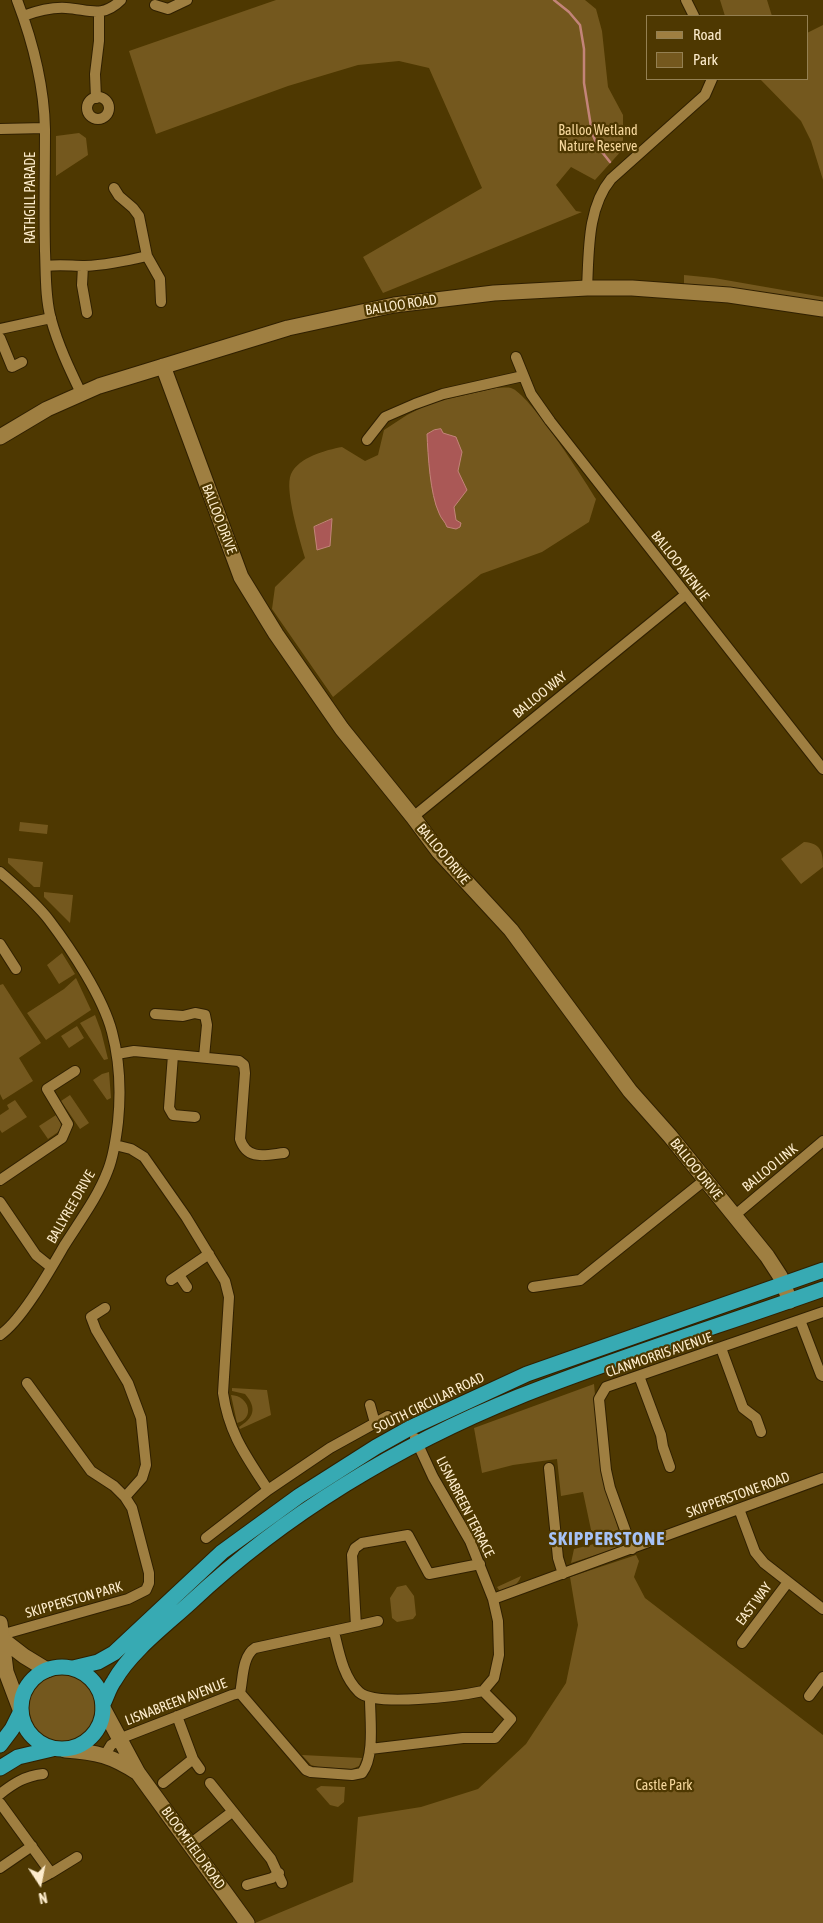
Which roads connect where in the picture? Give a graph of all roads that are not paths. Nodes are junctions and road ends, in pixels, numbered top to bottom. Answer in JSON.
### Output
{"nodes":[{"id":1,"x":17,"y":0,"type":"edge"},
{"id":2,"x":121,"y":0,"type":"edge"},
{"id":3,"x":187,"y":0,"type":"edge"},
{"id":4,"x":686,"y":0,"type":"edge"},
{"id":5,"x":154,"y":5,"type":"dead end"},
{"id":6,"x":99,"y":13,"type":"junction"},
{"id":7,"x":694,"y":15,"type":"edge"},
{"id":8,"x":23,"y":16,"type":"junction"},
{"id":9,"x":712,"y":80,"type":"edge"},
{"id":10,"x":96,"y":98,"type":"dead end"},
{"id":11,"x":45,"y":128,"type":"junction"},
{"id":12,"x":0,"y":129,"type":"edge"},
{"id":13,"x":114,"y":188,"type":"dead end"},
{"id":14,"x":147,"y":256,"type":"junction"},
{"id":15,"x":46,"y":266,"type":"junction"},
{"id":16,"x":82,"y":266,"type":"junction"},
{"id":17,"x":587,"y":288,"type":"junction"},
{"id":18,"x":161,"y":302,"type":"dead end"},
{"id":19,"x":823,"y":309,"type":"edge"},
{"id":20,"x":87,"y":314,"type":"dead end"},
{"id":21,"x":51,"y":318,"type":"junction"},
{"id":22,"x":0,"y":329,"type":"edge"},
{"id":23,"x":0,"y":338,"type":"edge"},
{"id":24,"x":516,"y":357,"type":"dead end"},
{"id":25,"x":22,"y":362,"type":"dead end"},
{"id":26,"x":163,"y":366,"type":"junction"},
{"id":27,"x":523,"y":376,"type":"junction"},
{"id":28,"x":81,"y":393,"type":"junction"},
{"id":29,"x":0,"y":437,"type":"edge"},
{"id":30,"x":367,"y":440,"type":"dead end"},
{"id":31,"x":685,"y":595,"type":"junction"},
{"id":32,"x":823,"y":769,"type":"edge"},
{"id":33,"x":413,"y":817,"type":"junction"},
{"id":34,"x":0,"y":872,"type":"edge"},
{"id":35,"x":0,"y":944,"type":"edge"},
{"id":36,"x":16,"y":969,"type":"dead end"},
{"id":37,"x":156,"y":1014,"type":"dead end"},
{"id":38,"x":117,"y":1054,"type":"junction"},
{"id":39,"x":173,"y":1055,"type":"junction"},
{"id":40,"x":204,"y":1057,"type":"junction"},
{"id":41,"x":75,"y":1071,"type":"dead end"},
{"id":42,"x":195,"y":1117,"type":"dead end"},
{"id":43,"x":823,"y":1141,"type":"edge"},
{"id":44,"x":116,"y":1145,"type":"junction"},
{"id":45,"x":284,"y":1153,"type":"dead end"},
{"id":46,"x":706,"y":1179,"type":"junction"},
{"id":47,"x":0,"y":1180,"type":"edge"},
{"id":48,"x":0,"y":1202,"type":"edge"},
{"id":49,"x":734,"y":1216,"type":"junction"},
{"id":50,"x":209,"y":1254,"type":"junction"},
{"id":51,"x":51,"y":1267,"type":"junction"},
{"id":52,"x":823,"y":1270,"type":"edge"},
{"id":53,"x":823,"y":1281,"type":"edge"},
{"id":54,"x":533,"y":1287,"type":"dead end"},
{"id":55,"x":187,"y":1288,"type":"dead end"},
{"id":56,"x":823,"y":1289,"type":"edge"},
{"id":57,"x":787,"y":1293,"type":"junction"},
{"id":58,"x":105,"y":1308,"type":"dead end"},
{"id":59,"x":823,"y":1312,"type":"edge"},
{"id":60,"x":800,"y":1320,"type":"junction"},
{"id":61,"x":0,"y":1335,"type":"edge"},
{"id":62,"x":721,"y":1348,"type":"junction"},
{"id":63,"x":639,"y":1376,"type":"junction"},
{"id":64,"x":823,"y":1376,"type":"edge"},
{"id":65,"x":27,"y":1382,"type":"dead end"},
{"id":66,"x":370,"y":1405,"type":"dead end"},
{"id":67,"x":388,"y":1416,"type":"dead end"},
{"id":68,"x":376,"y":1423,"type":"junction"},
{"id":69,"x":410,"y":1428,"type":"junction"},
{"id":70,"x":761,"y":1432,"type":"dead end"},
{"id":71,"x":418,"y":1443,"type":"junction"},
{"id":72,"x":670,"y":1467,"type":"dead end"},
{"id":73,"x":549,"y":1468,"type":"dead end"},
{"id":74,"x":823,"y":1478,"type":"edge"},
{"id":75,"x":268,"y":1490,"type":"junction"},
{"id":76,"x":125,"y":1496,"type":"junction"},
{"id":77,"x":739,"y":1509,"type":"junction"},
{"id":78,"x":206,"y":1538,"type":"dead end"},
{"id":79,"x":632,"y":1548,"type":"junction"},
{"id":80,"x":480,"y":1564,"type":"junction"},
{"id":81,"x":563,"y":1574,"type":"junction"},
{"id":82,"x":788,"y":1582,"type":"junction"},
{"id":83,"x":493,"y":1599,"type":"junction"},
{"id":84,"x":823,"y":1608,"type":"edge"},
{"id":85,"x":378,"y":1621,"type":"dead end"},
{"id":86,"x":356,"y":1626,"type":"junction"},
{"id":87,"x":1,"y":1632,"type":"edge"},
{"id":88,"x":334,"y":1632,"type":"junction"},
{"id":89,"x":742,"y":1643,"type":"dead end"},
{"id":90,"x":73,"y":1668,"type":"junction"},
{"id":91,"x":47,"y":1670,"type":"junction"},
{"id":92,"x":823,"y":1677,"type":"edge"},
{"id":93,"x":483,"y":1691,"type":"junction"},
{"id":94,"x":240,"y":1694,"type":"junction"},
{"id":95,"x":809,"y":1696,"type":"dead end"},
{"id":96,"x":370,"y":1698,"type":"junction"},
{"id":97,"x":103,"y":1706,"type":"junction"},
{"id":98,"x":20,"y":1711,"type":"junction"},
{"id":99,"x":177,"y":1716,"type":"junction"},
{"id":100,"x":120,"y":1739,"type":"junction"},
{"id":101,"x":0,"y":1744,"type":"edge"},
{"id":102,"x":59,"y":1749,"type":"junction"},
{"id":103,"x":370,"y":1750,"type":"junction"},
{"id":104,"x":105,"y":1755,"type":"junction"},
{"id":105,"x":193,"y":1759,"type":"junction"},
{"id":106,"x":0,"y":1768,"type":"edge"},
{"id":107,"x":200,"y":1769,"type":"dead end"},
{"id":108,"x":42,"y":1774,"type":"dead end"},
{"id":109,"x":138,"y":1774,"type":"junction"},
{"id":110,"x":210,"y":1783,"type":"dead end"},
{"id":111,"x":163,"y":1784,"type":"dead end"},
{"id":112,"x":0,"y":1794,"type":"edge"},
{"id":113,"x":0,"y":1803,"type":"edge"},
{"id":114,"x":232,"y":1812,"type":"junction"},
{"id":115,"x":190,"y":1844,"type":"junction"},
{"id":116,"x":32,"y":1846,"type":"junction"},
{"id":117,"x":77,"y":1857,"type":"dead end"},
{"id":118,"x":0,"y":1868,"type":"edge"},
{"id":119,"x":279,"y":1873,"type":"junction"},
{"id":120,"x":282,"y":1884,"type":"dead end"},
{"id":121,"x":247,"y":1885,"type":"dead end"},
{"id":122,"x":247,"y":1923,"type":"edge"}],
"edges":[{"from":1,"to":8,"type":"street","name":"RATHGILL PARADE"},
{"from":2,"to":6,"type":"street"},
{"from":3,"to":5,"type":"street"},
{"from":4,"to":7,"type":"street"},
{"from":6,"to":8,"type":"street"},
{"from":6,"to":10,"type":"street"},
{"from":8,"to":11,"type":"street","name":"RATHGILL PARADE"},
{"from":9,"to":17,"type":"street"},
{"from":11,"to":12,"type":"street"},
{"from":11,"to":15,"type":"street","name":"RATHGILL PARADE"},
{"from":13,"to":14,"type":"street"},
{"from":14,"to":16,"type":"street"},
{"from":14,"to":18,"type":"street"},
{"from":15,"to":16,"type":"street"},
{"from":15,"to":21,"type":"street","name":"RATHGILL PARADE"},
{"from":16,"to":20,"type":"street"},
{"from":17,"to":19,"type":"street","name":"BALLOO ROAD"},
{"from":17,"to":26,"type":"street","name":"BALLOO ROAD"},
{"from":21,"to":22,"type":"street"},
{"from":21,"to":28,"type":"street","name":"RATHGILL PARADE"},
{"from":23,"to":25,"type":"street"},
{"from":24,"to":27,"type":"street","name":"BALLOO AVENUE"},
{"from":26,"to":28,"type":"street","name":"BALLOO ROAD"},
{"from":26,"to":33,"type":"street","name":"BALLOO DRIVE"},
{"from":27,"to":30,"type":"street"},
{"from":27,"to":31,"type":"street","name":"BALLOO AVENUE"},
{"from":28,"to":29,"type":"street","name":"BALLOO ROAD"},
{"from":31,"to":32,"type":"street","name":"BALLOO AVENUE"},
{"from":31,"to":33,"type":"street","name":"BALLOO WAY"},
{"from":33,"to":46,"type":"street","name":"BALLOO DRIVE"},
{"from":34,"to":38,"type":"street","name":"BALLYREE DRIVE"},
{"from":35,"to":36,"type":"street"},
{"from":37,"to":40,"type":"street"},
{"from":38,"to":39,"type":"street"},
{"from":38,"to":44,"type":"street","name":"BALLYREE DRIVE"},
{"from":39,"to":40,"type":"street"},
{"from":39,"to":42,"type":"street"},
{"from":40,"to":45,"type":"street"},
{"from":41,"to":47,"type":"street"},
{"from":43,"to":49,"type":"street","name":"BALLOO LINK"},
{"from":44,"to":50,"type":"street"},
{"from":44,"to":51,"type":"street","name":"BALLYREE DRIVE"},
{"from":46,"to":49,"type":"street","name":"BALLOO DRIVE"},
{"from":46,"to":54,"type":"street"},
{"from":48,"to":51,"type":"street"},
{"from":49,"to":57,"type":"street","name":"BALLOO DRIVE"},
{"from":50,"to":55,"type":"street"},
{"from":50,"to":75,"type":"street"},
{"from":51,"to":61,"type":"street","name":"BALLYREE DRIVE"},
{"from":52,"to":57,"type":"highway","name":"SOUTH CIRCULAR ROAD"},
{"from":53,"to":57,"type":"highway"},
{"from":56,"to":57,"type":"highway","name":"SOUTH CIRCULAR ROAD"},
{"from":57,"to":69,"type":"highway","name":"SOUTH CIRCULAR ROAD"},
{"from":57,"to":71,"type":"highway","name":"SOUTH CIRCULAR ROAD"},
{"from":58,"to":76,"type":"street"},
{"from":59,"to":60,"type":"street","name":"CLANMORRIS AVENUE"},
{"from":60,"to":62,"type":"street","name":"CLANMORRIS AVENUE"},
{"from":60,"to":64,"type":"street"},
{"from":62,"to":63,"type":"street","name":"CLANMORRIS AVENUE"},
{"from":62,"to":70,"type":"street"},
{"from":63,"to":72,"type":"street"},
{"from":63,"to":79,"type":"street","name":"CLANMORRIS AVENUE"},
{"from":65,"to":76,"type":"street"},
{"from":66,"to":68,"type":"street"},
{"from":67,"to":68,"type":"street"},
{"from":68,"to":75,"type":"street"},
{"from":69,"to":71,"type":"street","name":"LISNABREEN TERRACE"},
{"from":69,"to":90,"type":"highway","name":"SOUTH CIRCULAR ROAD"},
{"from":71,"to":80,"type":"street","name":"LISNABREEN TERRACE"},
{"from":71,"to":97,"type":"highway","name":"SOUTH CIRCULAR ROAD"},
{"from":73,"to":81,"type":"street"},
{"from":74,"to":77,"type":"street","name":"SKIPPERSTONE ROAD"},
{"from":75,"to":78,"type":"street"},
{"from":76,"to":87,"type":"street","name":"SKIPPERSTON PARK"},
{"from":77,"to":79,"type":"street","name":"SKIPPERSTONE ROAD"},
{"from":77,"to":82,"type":"street"},
{"from":79,"to":81,"type":"street","name":"SKIPPERSTONE ROAD"},
{"from":80,"to":83,"type":"street","name":"LISNABREEN TERRACE"},
{"from":80,"to":86,"type":"street"},
{"from":81,"to":83,"type":"street","name":"SKIPPERSTONE ROAD"},
{"from":82,"to":84,"type":"street"},
{"from":82,"to":89,"type":"street","name":"EAST WAY"},
{"from":83,"to":93,"type":"street","name":"LISNABREEN TERRACE"},
{"from":85,"to":86,"type":"street"},
{"from":86,"to":88,"type":"street"},
{"from":87,"to":91,"type":"street"},
{"from":87,"to":98,"type":"street"},
{"from":88,"to":94,"type":"street"},
{"from":88,"to":96,"type":"street"},
{"from":90,"to":91,"type":"highway"},
{"from":90,"to":97,"type":"highway"},
{"from":91,"to":98,"type":"highway"},
{"from":92,"to":95,"type":"street"},
{"from":93,"to":96,"type":"street"},
{"from":93,"to":103,"type":"street"},
{"from":94,"to":99,"type":"street","name":"LISNABREEN AVENUE"},
{"from":94,"to":103,"type":"street","name":"LISNABREEN AVENUE"},
{"from":96,"to":103,"type":"street","name":"LISNABREEN AVENUE"},
{"from":97,"to":100,"type":"street","name":"BLOOMFIELD ROAD"},
{"from":97,"to":102,"type":"highway"},
{"from":98,"to":101,"type":"highway"},
{"from":98,"to":102,"type":"highway"},
{"from":99,"to":100,"type":"street","name":"LISNABREEN AVENUE"},
{"from":99,"to":105,"type":"street"},
{"from":100,"to":104,"type":"street","name":"LISNABREEN AVENUE"},
{"from":100,"to":109,"type":"street","name":"BLOOMFIELD ROAD"},
{"from":102,"to":104,"type":"street","name":"BLOOMFIELD ROAD"},
{"from":102,"to":106,"type":"highway"},
{"from":104,"to":109,"type":"street","name":"BLOOMFIELD ROAD"},
{"from":105,"to":107,"type":"street"},
{"from":105,"to":111,"type":"street"},
{"from":108,"to":112,"type":"street"},
{"from":109,"to":115,"type":"street","name":"BLOOMFIELD ROAD"},
{"from":110,"to":114,"type":"street"},
{"from":113,"to":116,"type":"street"},
{"from":114,"to":115,"type":"street"},
{"from":114,"to":119,"type":"street"},
{"from":115,"to":122,"type":"street","name":"BLOOMFIELD ROAD"},
{"from":116,"to":117,"type":"street"},
{"from":116,"to":118,"type":"street"},
{"from":119,"to":120,"type":"street"},
{"from":119,"to":121,"type":"street"}]}
